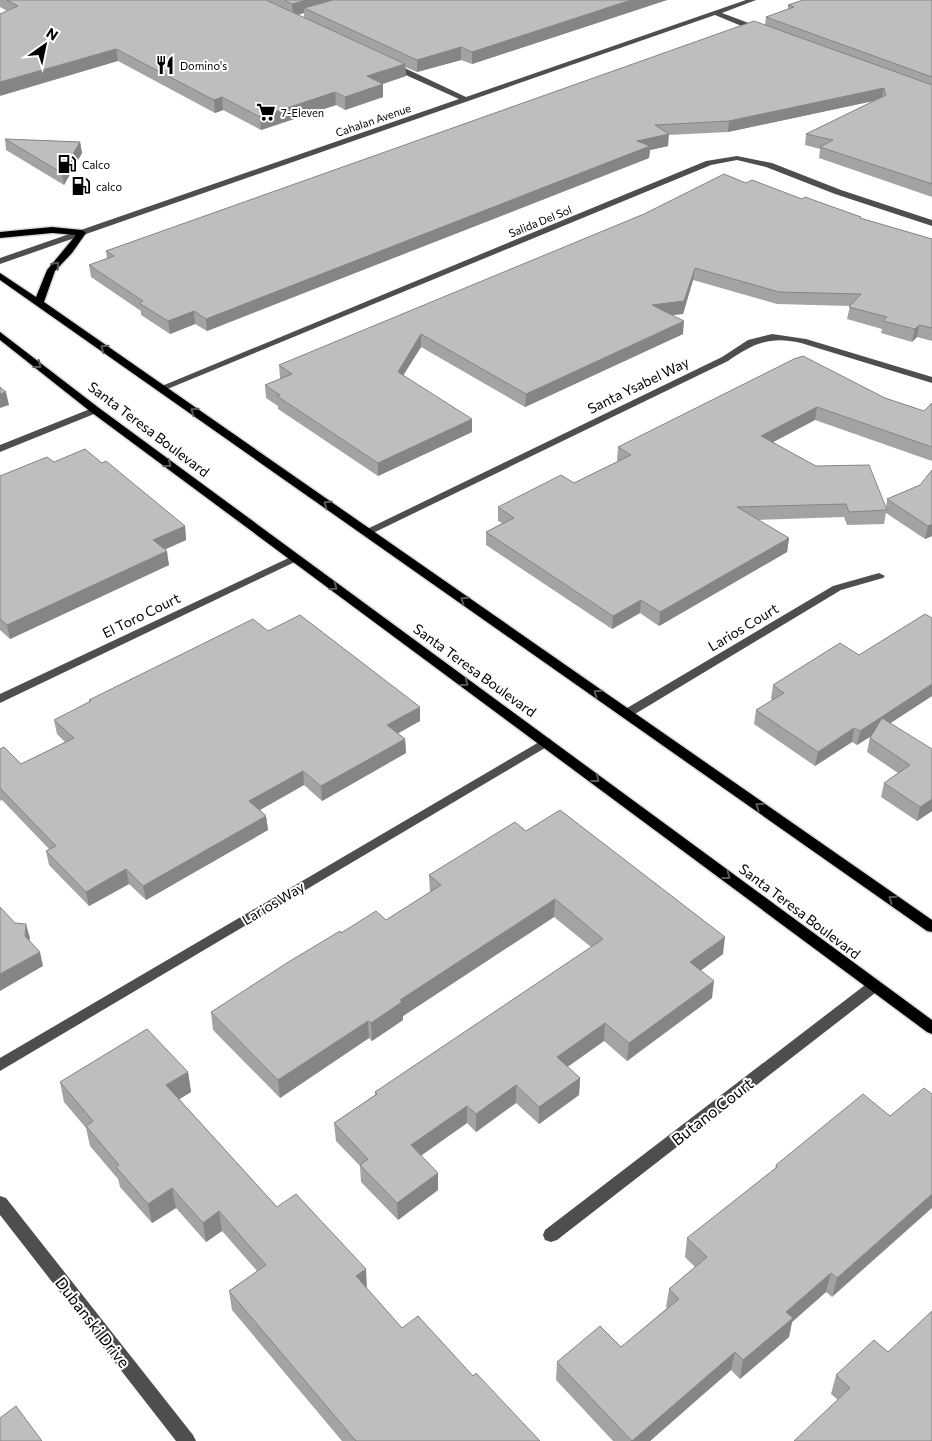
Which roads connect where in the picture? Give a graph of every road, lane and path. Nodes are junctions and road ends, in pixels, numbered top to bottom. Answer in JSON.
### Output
{"nodes":[{"id":1,"x":753,"y":0,"type":"edge"},
{"id":2,"x":715,"y":13,"type":"junction"},
{"id":3,"x":763,"y":31,"type":"edge"},
{"id":4,"x":386,"y":63,"type":"edge"},
{"id":5,"x":466,"y":100,"type":"junction"},
{"id":6,"x":932,"y":223,"type":"edge"},
{"id":7,"x":82,"y":233,"type":"junction"},
{"id":8,"x":0,"y":234,"type":"edge"},
{"id":9,"x":0,"y":260,"type":"edge"},
{"id":10,"x":0,"y":276,"type":"edge"},
{"id":11,"x":39,"y":303,"type":"junction"},
{"id":12,"x":0,"y":335,"type":"edge"},
{"id":13,"x":932,"y":380,"type":"edge"},
{"id":14,"x":162,"y":388,"type":"junction"},
{"id":15,"x":95,"y":410,"type":"junction"},
{"id":16,"x":0,"y":449,"type":"edge"},
{"id":17,"x":367,"y":532,"type":"junction"},
{"id":18,"x":295,"y":558,"type":"junction"},
{"id":19,"x":879,"y":576,"type":"dead end"},
{"id":20,"x":0,"y":700,"type":"edge"},
{"id":21,"x":626,"y":714,"type":"junction"},
{"id":22,"x":546,"y":742,"type":"junction"},
{"id":23,"x":932,"y":927,"type":"edge"},
{"id":24,"x":874,"y":986,"type":"junction"},
{"id":25,"x":932,"y":1028,"type":"edge"},
{"id":26,"x":0,"y":1065,"type":"edge"},
{"id":27,"x":0,"y":1203,"type":"edge"},
{"id":28,"x":551,"y":1236,"type":"dead end"},
{"id":29,"x":187,"y":1441,"type":"edge"}],
"edges":[{"from":1,"to":2,"type":"street","name":"Cahalan Avenue"},
{"from":2,"to":3,"type":"street"},
{"from":2,"to":5,"type":"street","name":"Cahalan Avenue"},
{"from":4,"to":5,"type":"street"},
{"from":5,"to":7,"type":"street","name":"Cahalan Avenue"},
{"from":6,"to":14,"type":"street","name":"Salida Del Sol"},
{"from":7,"to":8,"type":"main road"},
{"from":7,"to":9,"type":"street","name":"Cahalan Avenue"},
{"from":11,"to":7,"type":"main road","one_way":true},
{"from":10,"to":11,"type":"main road"},
{"from":14,"to":11,"type":"main road","one_way":true},
{"from":12,"to":15,"type":"main road","name":"Santa Teresa Boulevard","one_way":true},
{"from":13,"to":17,"type":"street","name":"Santa Ysabel Way"},
{"from":17,"to":14,"type":"main road","one_way":true},
{"from":15,"to":16,"type":"street"},
{"from":15,"to":18,"type":"main road","name":"Santa Teresa Boulevard","one_way":true},
{"from":21,"to":17,"type":"main road","one_way":true},
{"from":18,"to":20,"type":"street","name":"El Toro Court"},
{"from":18,"to":22,"type":"main road","name":"Santa Teresa Boulevard","one_way":true},
{"from":19,"to":21,"type":"street","name":"Larios Court"},
{"from":23,"to":21,"type":"main road","one_way":true},
{"from":22,"to":24,"type":"main road","name":"Santa Teresa Boulevard","one_way":true},
{"from":22,"to":26,"type":"street","name":"Larios Way"},
{"from":24,"to":25,"type":"main road","name":"Santa Teresa Boulevard"},
{"from":24,"to":28,"type":"street","name":"Butano Court"},
{"from":27,"to":29,"type":"street","name":"Dubanski Drive"}]}
